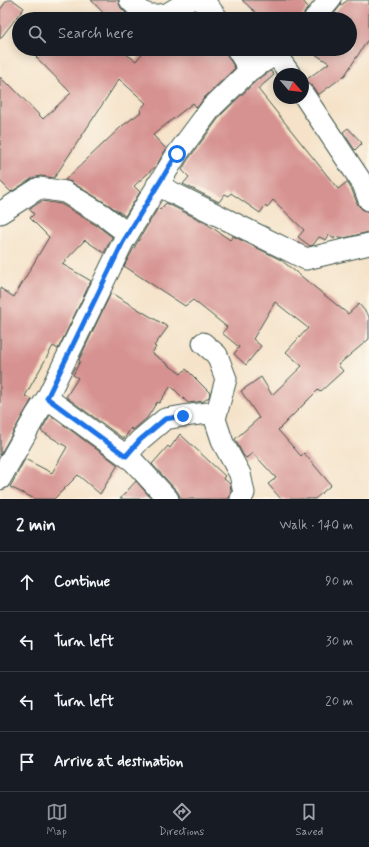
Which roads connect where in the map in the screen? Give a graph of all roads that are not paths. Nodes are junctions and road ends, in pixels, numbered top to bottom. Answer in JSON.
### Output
{"nodes":[{"id":1,"x":130,"y":0,"type":"edge"},
{"id":2,"x":190,"y":0,"type":"edge"},
{"id":3,"x":200,"y":0,"type":"edge"},
{"id":4,"x":330,"y":0,"type":"edge"},
{"id":5,"x":142,"y":12,"type":"edge"},
{"id":6,"x":170,"y":12,"type":"edge"},
{"id":7,"x":212,"y":12,"type":"edge"},
{"id":8,"x":320,"y":12,"type":"edge"},
{"id":9,"x":241,"y":56,"type":"edge"},
{"id":10,"x":271,"y":56,"type":"edge"},
{"id":11,"x":280,"y":56,"type":"edge"},
{"id":12,"x":287,"y":68,"type":"edge"},
{"id":13,"x":250,"y":70,"type":"junction"},
{"id":14,"x":309,"y":103,"type":"edge"},
{"id":15,"x":157,"y":185,"type":"junction"},
{"id":16,"x":369,"y":200,"type":"edge"},
{"id":17,"x":0,"y":213,"type":"edge"},
{"id":18,"x":128,"y":234,"type":"junction"},
{"id":19,"x":369,"y":244,"type":"edge"},
{"id":20,"x":204,"y":343,"type":"dead end"},
{"id":21,"x":47,"y":398,"type":"junction"},
{"id":22,"x":217,"y":412,"type":"junction"},
{"id":23,"x":126,"y":456,"type":"junction"},
{"id":24,"x":0,"y":479,"type":"edge"},
{"id":25,"x":168,"y":499,"type":"edge"},
{"id":26,"x":241,"y":499,"type":"edge"}],
"edges":[{"from":1,"to":5,"type":"street"},
{"from":2,"to":6,"type":"street"},
{"from":3,"to":7,"type":"street"},
{"from":4,"to":8,"type":"street"},
{"from":9,"to":13,"type":"street"},
{"from":10,"to":13,"type":"street"},
{"from":11,"to":12,"type":"street"},
{"from":13,"to":15,"type":"street"},
{"from":14,"to":16,"type":"street"},
{"from":15,"to":18,"type":"street"},
{"from":15,"to":19,"type":"street"},
{"from":17,"to":18,"type":"street"},
{"from":18,"to":21,"type":"street"},
{"from":20,"to":22,"type":"street"},
{"from":21,"to":23,"type":"street"},
{"from":21,"to":24,"type":"street"},
{"from":22,"to":23,"type":"street"},
{"from":22,"to":26,"type":"street"},
{"from":23,"to":25,"type":"street"}]}
